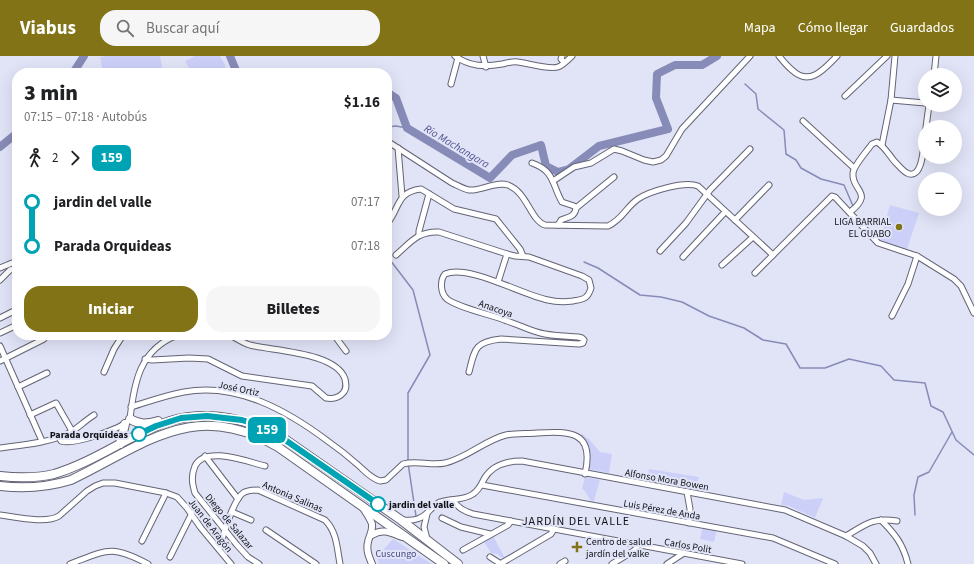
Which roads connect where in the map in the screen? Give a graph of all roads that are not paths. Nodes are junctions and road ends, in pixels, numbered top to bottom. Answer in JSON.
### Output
{"nodes":[{"id":1,"x":483,"y":56,"type":"edge"},
{"id":2,"x":562,"y":56,"type":"edge"},
{"id":3,"x":572,"y":56,"type":"edge"},
{"id":4,"x":750,"y":56,"type":"edge"},
{"id":5,"x":779,"y":56,"type":"edge"},
{"id":6,"x":837,"y":56,"type":"edge"},
{"id":7,"x":887,"y":56,"type":"edge"},
{"id":8,"x":895,"y":56,"type":"edge"},
{"id":9,"x":936,"y":56,"type":"edge"},
{"id":10,"x":456,"y":57,"type":"edge"},
{"id":11,"x":564,"y":62,"type":"junction"},
{"id":12,"x":486,"y":67,"type":"junction"},
{"id":13,"x":935,"y":68,"type":"edge"},
{"id":14,"x":451,"y":84,"type":"dead end"},
{"id":15,"x":845,"y":96,"type":"dead end"},
{"id":16,"x":891,"y":100,"type":"junction"},
{"id":17,"x":918,"y":102,"type":"edge"},
{"id":18,"x":803,"y":121,"type":"dead end"},
{"id":19,"x":392,"y":144,"type":"edge"},
{"id":20,"x":882,"y":145,"type":"junction"},
{"id":21,"x":398,"y":148,"type":"junction"},
{"id":22,"x":750,"y":148,"type":"dead end"},
{"id":23,"x":532,"y":163,"type":"dead end"},
{"id":24,"x":920,"y":164,"type":"edge"},
{"id":25,"x":854,"y":168,"type":"junction"},
{"id":26,"x":614,"y":177,"type":"dead end"},
{"id":27,"x":553,"y":181,"type":"junction"},
{"id":28,"x":769,"y":185,"type":"dead end"},
{"id":29,"x":429,"y":194,"type":"junction"},
{"id":30,"x":707,"y":195,"type":"junction"},
{"id":31,"x":402,"y":196,"type":"junction"},
{"id":32,"x":576,"y":208,"type":"junction"},
{"id":33,"x":725,"y":212,"type":"junction"},
{"id":34,"x":850,"y":212,"type":"junction"},
{"id":35,"x":392,"y":215,"type":"edge"},
{"id":36,"x":735,"y":220,"type":"junction"},
{"id":37,"x":558,"y":225,"type":"junction"},
{"id":38,"x":419,"y":235,"type":"junction"},
{"id":39,"x":752,"y":236,"type":"junction"},
{"id":40,"x":660,"y":251,"type":"dead end"},
{"id":41,"x":507,"y":254,"type":"junction"},
{"id":42,"x":396,"y":255,"type":"dead end"},
{"id":43,"x":773,"y":255,"type":"junction"},
{"id":44,"x":523,"y":256,"type":"junction"},
{"id":45,"x":917,"y":256,"type":"junction"},
{"id":46,"x":683,"y":257,"type":"dead end"},
{"id":47,"x":12,"y":263,"type":"edge"},
{"id":48,"x":722,"y":265,"type":"dead end"},
{"id":49,"x":0,"y":268,"type":"edge"},
{"id":50,"x":12,"y":269,"type":"edge"},
{"id":51,"x":755,"y":273,"type":"dead end"},
{"id":52,"x":0,"y":280,"type":"edge"},
{"id":53,"x":498,"y":282,"type":"junction"},
{"id":54,"x":12,"y":312,"type":"edge"},
{"id":55,"x":974,"y":313,"type":"edge"},
{"id":56,"x":892,"y":316,"type":"dead end"},
{"id":57,"x":0,"y":318,"type":"edge"},
{"id":58,"x":12,"y":327,"type":"edge"},
{"id":59,"x":0,"y":333,"type":"edge"},
{"id":60,"x":42,"y":340,"type":"edge"},
{"id":61,"x":120,"y":340,"type":"edge"},
{"id":62,"x":167,"y":340,"type":"edge"},
{"id":63,"x":240,"y":340,"type":"edge"},
{"id":64,"x":338,"y":340,"type":"edge"},
{"id":65,"x":0,"y":346,"type":"edge"},
{"id":66,"x":346,"y":351,"type":"dead end"},
{"id":67,"x":145,"y":359,"type":"junction"},
{"id":68,"x":2,"y":360,"type":"edge"},
{"id":69,"x":104,"y":372,"type":"dead end"},
{"id":70,"x":468,"y":372,"type":"dead end"},
{"id":71,"x":47,"y":373,"type":"dead end"},
{"id":72,"x":18,"y":387,"type":"junction"},
{"id":73,"x":131,"y":407,"type":"junction"},
{"id":74,"x":30,"y":415,"type":"junction"},
{"id":75,"x":94,"y":415,"type":"dead end"},
{"id":76,"x":197,"y":416,"type":"junction"},
{"id":77,"x":127,"y":421,"type":"junction"},
{"id":78,"x":72,"y":431,"type":"junction"},
{"id":79,"x":59,"y":437,"type":"junction"},
{"id":80,"x":42,"y":441,"type":"junction"},
{"id":81,"x":120,"y":444,"type":"junction"},
{"id":82,"x":0,"y":448,"type":"edge"},
{"id":83,"x":205,"y":456,"type":"junction"},
{"id":84,"x":266,"y":466,"type":"dead end"},
{"id":85,"x":585,"y":474,"type":"junction"},
{"id":86,"x":0,"y":476,"type":"edge"},
{"id":87,"x":482,"y":485,"type":"junction"},
{"id":88,"x":0,"y":486,"type":"edge"},
{"id":89,"x":687,"y":492,"type":"junction"},
{"id":90,"x":166,"y":493,"type":"junction"},
{"id":91,"x":238,"y":499,"type":"junction"},
{"id":92,"x":453,"y":500,"type":"junction"},
{"id":93,"x":361,"y":506,"type":"junction"},
{"id":94,"x":232,"y":512,"type":"junction"},
{"id":95,"x":0,"y":514,"type":"edge"},
{"id":96,"x":192,"y":514,"type":"junction"},
{"id":97,"x":427,"y":514,"type":"junction"},
{"id":98,"x":442,"y":518,"type":"dead end"},
{"id":99,"x":250,"y":520,"type":"dead end"},
{"id":100,"x":401,"y":520,"type":"junction"},
{"id":101,"x":881,"y":520,"type":"junction"},
{"id":102,"x":511,"y":521,"type":"junction"},
{"id":103,"x":897,"y":521,"type":"dead end"},
{"id":104,"x":689,"y":523,"type":"junction"},
{"id":105,"x":554,"y":528,"type":"junction"},
{"id":106,"x":225,"y":530,"type":"junction"},
{"id":107,"x":266,"y":530,"type":"dead end"},
{"id":108,"x":490,"y":534,"type":"junction"},
{"id":109,"x":372,"y":535,"type":"junction"},
{"id":110,"x":846,"y":536,"type":"junction"},
{"id":111,"x":408,"y":539,"type":"junction"},
{"id":112,"x":427,"y":540,"type":"junction"},
{"id":113,"x":142,"y":541,"type":"dead end"},
{"id":114,"x":638,"y":545,"type":"junction"},
{"id":115,"x":219,"y":549,"type":"junction"},
{"id":116,"x":464,"y":550,"type":"dead end"},
{"id":117,"x":684,"y":553,"type":"junction"},
{"id":118,"x":170,"y":557,"type":"dead end"},
{"id":119,"x":490,"y":557,"type":"dead end"},
{"id":120,"x":725,"y":560,"type":"junction"},
{"id":121,"x":70,"y":564,"type":"edge"},
{"id":122,"x":148,"y":564,"type":"edge"},
{"id":123,"x":231,"y":564,"type":"edge"},
{"id":124,"x":259,"y":564,"type":"edge"},
{"id":125,"x":316,"y":564,"type":"edge"},
{"id":126,"x":340,"y":564,"type":"edge"},
{"id":127,"x":372,"y":564,"type":"edge"},
{"id":128,"x":444,"y":564,"type":"edge"},
{"id":129,"x":458,"y":564,"type":"edge"},
{"id":130,"x":500,"y":564,"type":"edge"},
{"id":131,"x":612,"y":564,"type":"edge"},
{"id":132,"x":667,"y":564,"type":"edge"},
{"id":133,"x":720,"y":564,"type":"edge"},
{"id":134,"x":742,"y":564,"type":"edge"},
{"id":135,"x":835,"y":564,"type":"edge"},
{"id":136,"x":876,"y":564,"type":"edge"},
{"id":137,"x":908,"y":564,"type":"edge"}],
"edges":[{"from":1,"to":12,"type":"street"},
{"from":2,"to":11,"type":"street"},
{"from":3,"to":11,"type":"street"},
{"from":4,"to":27,"type":"street"},
{"from":5,"to":6,"type":"street"},
{"from":7,"to":15,"type":"street"},
{"from":8,"to":16,"type":"street"},
{"from":9,"to":13,"type":"street"},
{"from":10,"to":12,"type":"street"},
{"from":10,"to":14,"type":"street"},
{"from":11,"to":12,"type":"street"},
{"from":16,"to":17,"type":"street"},
{"from":16,"to":20,"type":"street"},
{"from":18,"to":25,"type":"street"},
{"from":19,"to":21,"type":"street"},
{"from":20,"to":24,"type":"street"},
{"from":20,"to":25,"type":"street"},
{"from":21,"to":31,"type":"street"},
{"from":21,"to":37,"type":"street"},
{"from":22,"to":30,"type":"street"},
{"from":23,"to":27,"type":"street"},
{"from":25,"to":34,"type":"street"},
{"from":26,"to":32,"type":"street"},
{"from":27,"to":32,"type":"street"},
{"from":28,"to":36,"type":"street"},
{"from":29,"to":31,"type":"street"},
{"from":29,"to":38,"type":"street"},
{"from":29,"to":44,"type":"street"},
{"from":30,"to":33,"type":"street"},
{"from":30,"to":37,"type":"street"},
{"from":30,"to":40,"type":"street"},
{"from":31,"to":35,"type":"street"},
{"from":32,"to":37,"type":"street"},
{"from":33,"to":36,"type":"street"},
{"from":33,"to":46,"type":"street"},
{"from":34,"to":43,"type":"street"},
{"from":34,"to":45,"type":"street"},
{"from":36,"to":39,"type":"street"},
{"from":38,"to":41,"type":"street"},
{"from":38,"to":42,"type":"street"},
{"from":39,"to":43,"type":"street"},
{"from":39,"to":48,"type":"street"},
{"from":41,"to":44,"type":"street"},
{"from":41,"to":53,"type":"street"},
{"from":43,"to":51,"type":"street"},
{"from":44,"to":53,"type":"street"},
{"from":45,"to":55,"type":"street"},
{"from":45,"to":56,"type":"street"},
{"from":47,"to":49,"type":"street"},
{"from":50,"to":52,"type":"street"},
{"from":53,"to":70,"type":"street","name":"Anacoya"},
{"from":54,"to":57,"type":"street"},
{"from":58,"to":59,"type":"street"},
{"from":60,"to":68,"type":"street"},
{"from":61,"to":69,"type":"street"},
{"from":62,"to":67,"type":"street"},
{"from":63,"to":67,"type":"street"},
{"from":64,"to":66,"type":"street"},
{"from":65,"to":68,"type":"street"},
{"from":67,"to":73,"type":"street"},
{"from":68,"to":72,"type":"street"},
{"from":71,"to":72,"type":"street"},
{"from":72,"to":74,"type":"street"},
{"from":73,"to":77,"type":"street"},
{"from":73,"to":85,"type":"street","name":"José Ortiz"},
{"from":74,"to":78,"type":"street"},
{"from":74,"to":80,"type":"street"},
{"from":75,"to":78,"type":"street"},
{"from":76,"to":77,"type":"highway"},
{"from":76,"to":81,"type":"highway"},
{"from":76,"to":100,"type":"highway"},
{"from":77,"to":79,"type":"street"},
{"from":77,"to":81,"type":"highway"},
{"from":78,"to":79,"type":"street"},
{"from":79,"to":80,"type":"street"},
{"from":80,"to":82,"type":"street"},
{"from":81,"to":86,"type":"highway"},
{"from":83,"to":84,"type":"street"},
{"from":83,"to":91,"type":"street"},
{"from":83,"to":106,"type":"street","name":"Diego de Salazar"},
{"from":85,"to":87,"type":"street","name":"Alfonso Mora Bowen"},
{"from":85,"to":89,"type":"street","name":"Alfonso Mora Bowen"},
{"from":87,"to":92,"type":"street","name":"Alfonso Mora Bowen"},
{"from":87,"to":104,"type":"street","name":"Luis Pérez de Anda"},
{"from":88,"to":93,"type":"highway"},
{"from":89,"to":104,"type":"street"},
{"from":89,"to":110,"type":"street","name":"Alfonso Mora Bowen"},
{"from":90,"to":95,"type":"street","name":"Juan de Aragón"},
{"from":90,"to":96,"type":"street","name":"Juan de Aragón"},
{"from":90,"to":113,"type":"street"},
{"from":91,"to":94,"type":"street"},
{"from":91,"to":126,"type":"street","name":"Antonia Salinas"},
{"from":92,"to":97,"type":"street"},
{"from":92,"to":102,"type":"street","name":"Carlos Polit"},
{"from":93,"to":109,"type":"street"},
{"from":93,"to":111,"type":"highway"},
{"from":94,"to":99,"type":"street"},
{"from":94,"to":106,"type":"street"},
{"from":96,"to":115,"type":"street","name":"Juan de Aragón"},
{"from":96,"to":118,"type":"street"},
{"from":97,"to":100,"type":"street"},
{"from":97,"to":112,"type":"street"},
{"from":98,"to":108,"type":"street"},
{"from":100,"to":112,"type":"highway"},
{"from":101,"to":103,"type":"street"},
{"from":101,"to":110,"type":"street"},
{"from":101,"to":137,"type":"street"},
{"from":102,"to":105,"type":"street","name":"Carlos Polit"},
{"from":102,"to":108,"type":"street"},
{"from":104,"to":135,"type":"street","name":"Luis Pérez de Anda"},
{"from":105,"to":114,"type":"street","name":"Carlos Polit"},
{"from":105,"to":130,"type":"street"},
{"from":106,"to":115,"type":"street"},
{"from":106,"to":124,"type":"street","name":"Diego de Salazar"},
{"from":107,"to":125,"type":"street"},
{"from":108,"to":116,"type":"street"},
{"from":109,"to":111,"type":"street"},
{"from":109,"to":127,"type":"street"},
{"from":110,"to":136,"type":"street","name":"Alfonso Mora Bowen"},
{"from":111,"to":128,"type":"highway"},
{"from":112,"to":129,"type":"highway"},
{"from":114,"to":117,"type":"street","name":"Carlos Polit"},
{"from":114,"to":131,"type":"street"},
{"from":115,"to":123,"type":"street","name":"Juan de Aragón"},
{"from":117,"to":120,"type":"street","name":"Carlos Polit"},
{"from":117,"to":132,"type":"street"},
{"from":119,"to":130,"type":"street"},
{"from":120,"to":133,"type":"street"},
{"from":120,"to":134,"type":"street","name":"Carlos Polit"},
{"from":121,"to":122,"type":"street"}]}
